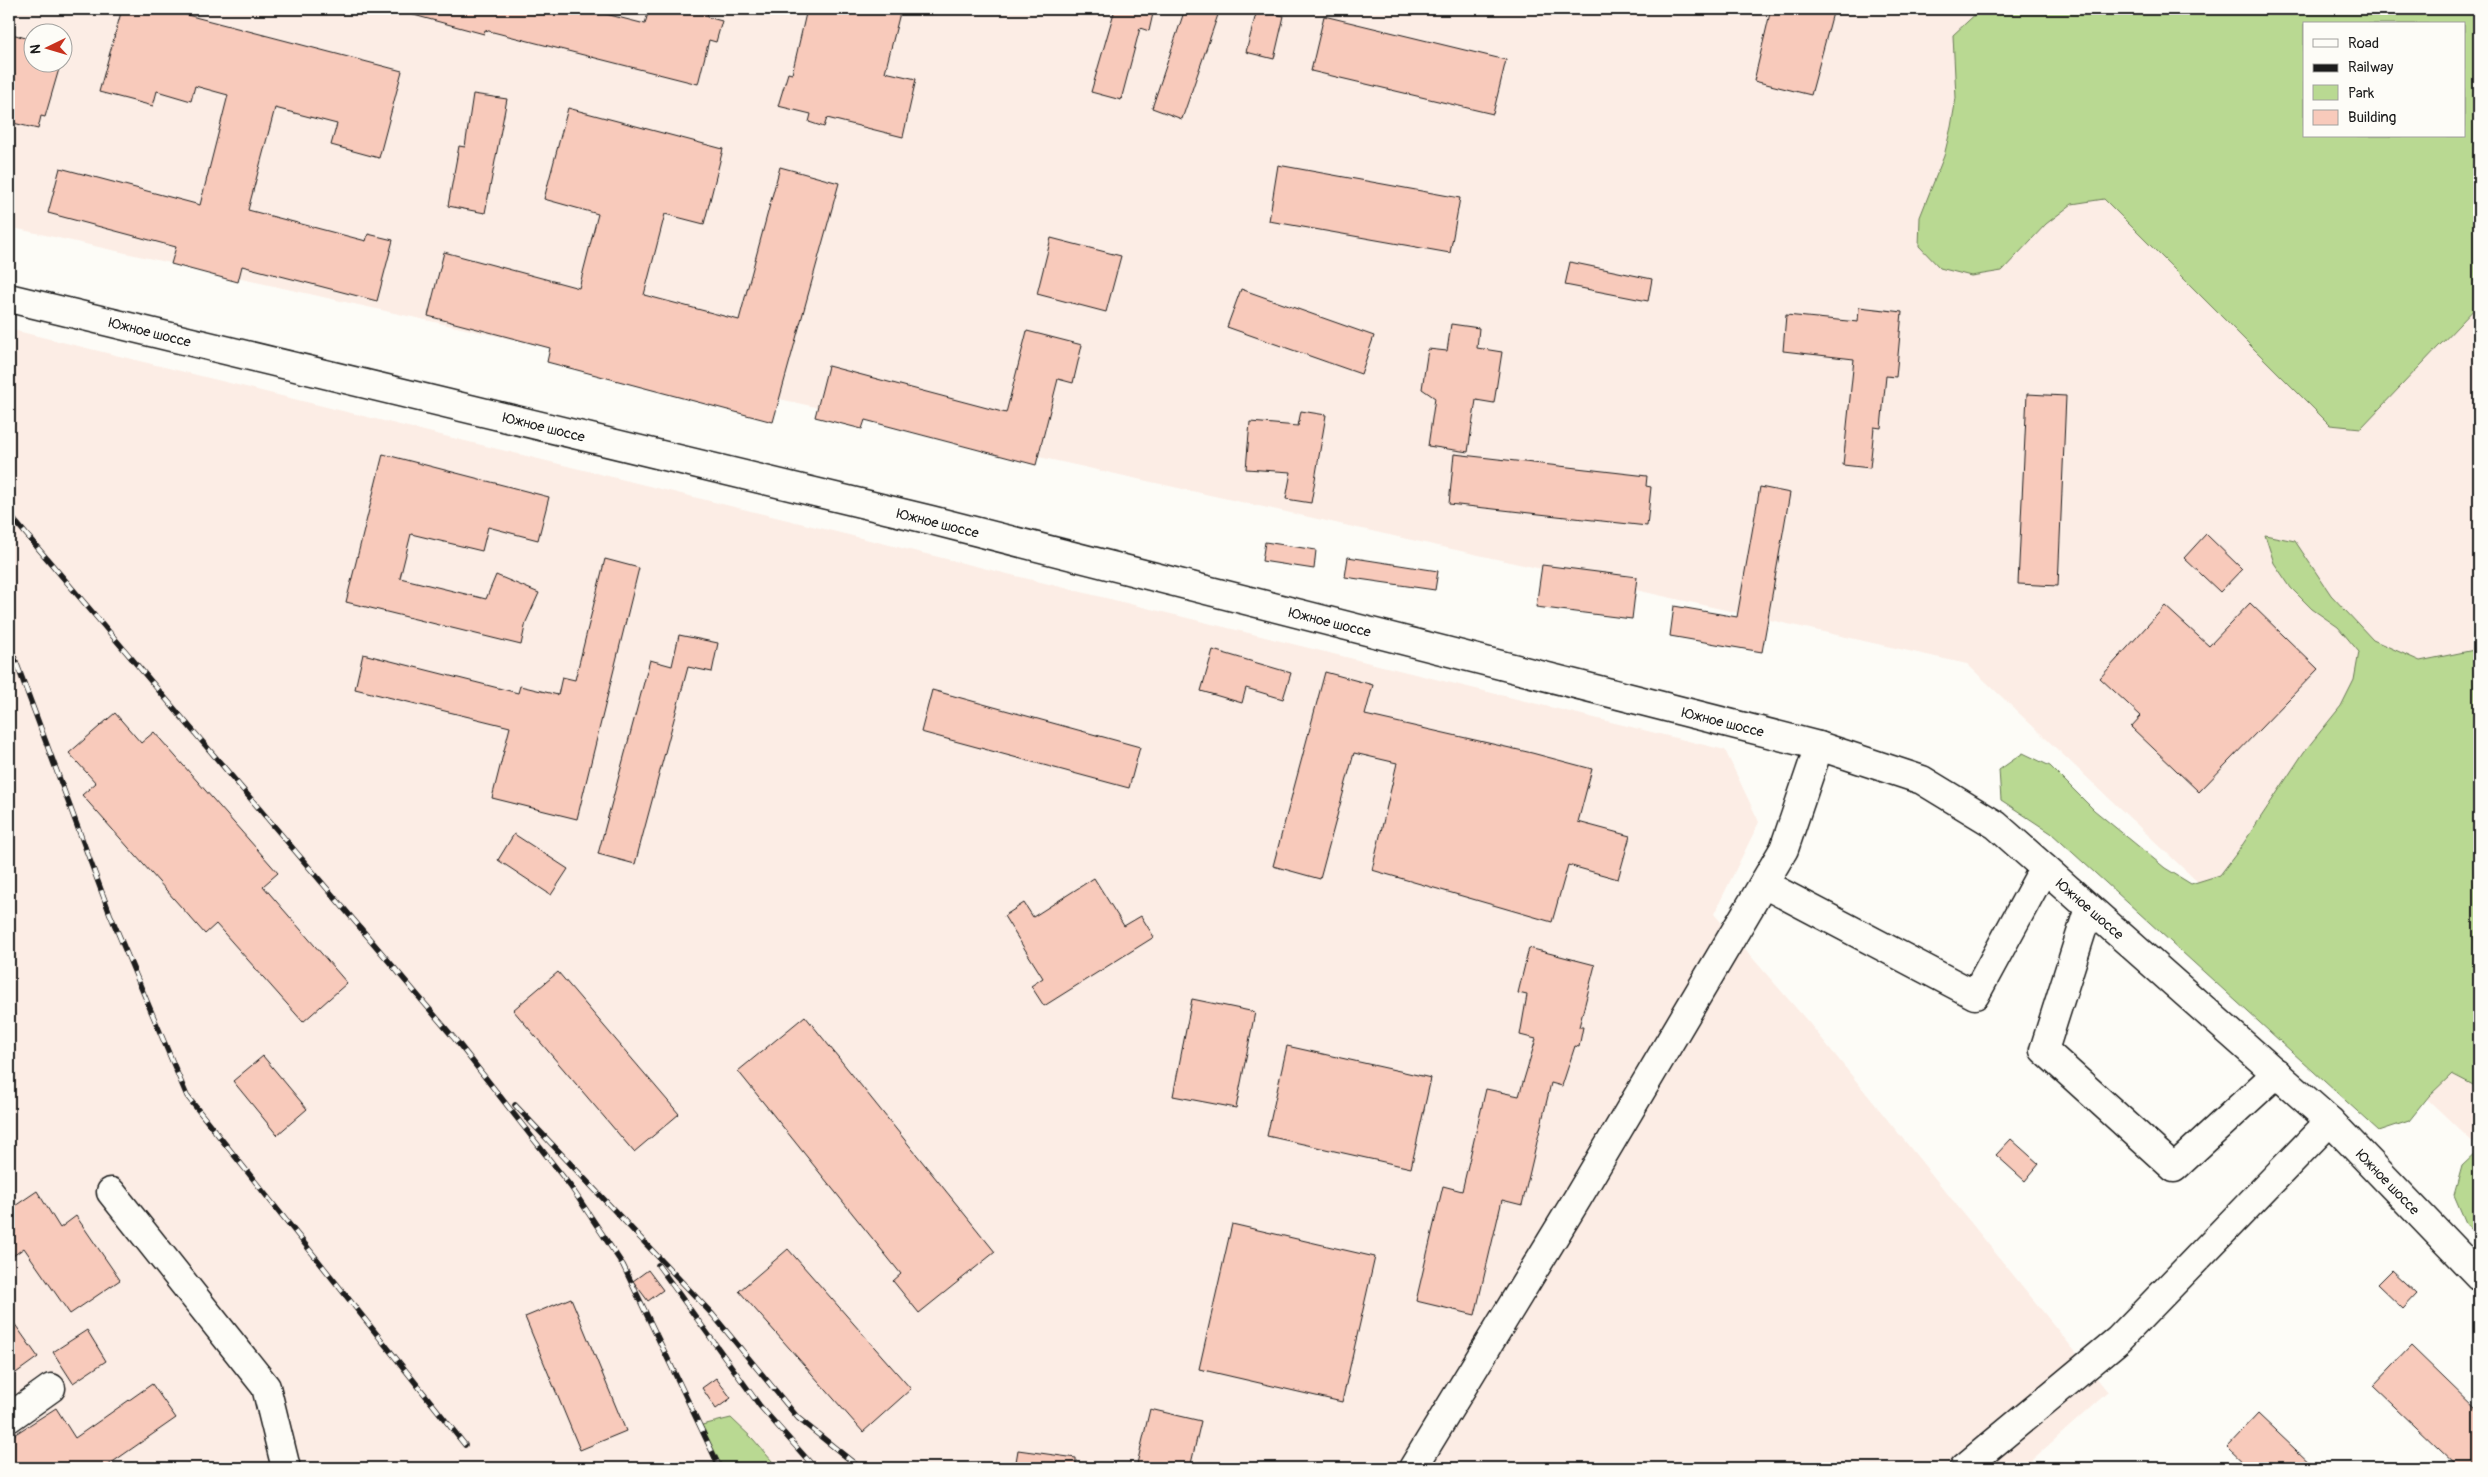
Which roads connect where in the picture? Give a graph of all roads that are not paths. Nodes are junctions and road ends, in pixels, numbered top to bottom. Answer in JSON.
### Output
{"nodes":[{"id":1,"x":9,"y":298,"type":"edge"},
{"id":2,"x":1820,"y":746,"type":"junction"},
{"id":3,"x":2044,"y":868,"type":"junction"},
{"id":4,"x":1764,"y":884,"type":"junction"},
{"id":5,"x":2089,"y":908,"type":"junction"},
{"id":6,"x":2277,"y":1074,"type":"junction"},
{"id":7,"x":2330,"y":1121,"type":"junction"},
{"id":8,"x":111,"y":1192,"type":"dead end"},
{"id":9,"x":2479,"y":1276,"type":"edge"},
{"id":10,"x":51,"y":1388,"type":"dead end"},
{"id":11,"x":9,"y":1418,"type":"edge"},
{"id":12,"x":285,"y":1467,"type":"edge"},
{"id":13,"x":1413,"y":1468,"type":"edge"},
{"id":14,"x":1964,"y":1468,"type":"edge"}],
"edges":[{"from":1,"to":2,"type":"street","name":"Южное шоссе"},
{"from":2,"to":3,"type":"street","name":"Южное шоссе"},
{"from":2,"to":4,"type":"street"},
{"from":3,"to":4,"type":"street"},
{"from":3,"to":5,"type":"street","name":"Южное шоссе"},
{"from":4,"to":13,"type":"street"},
{"from":5,"to":6,"type":"street","name":"Южное шоссе"},
{"from":5,"to":6,"type":"street"},
{"from":6,"to":7,"type":"street","name":"Южное шоссе"},
{"from":7,"to":9,"type":"street","name":"Южное шоссе"},
{"from":7,"to":14,"type":"street"},
{"from":8,"to":12,"type":"street"},
{"from":10,"to":11,"type":"street"}]}
